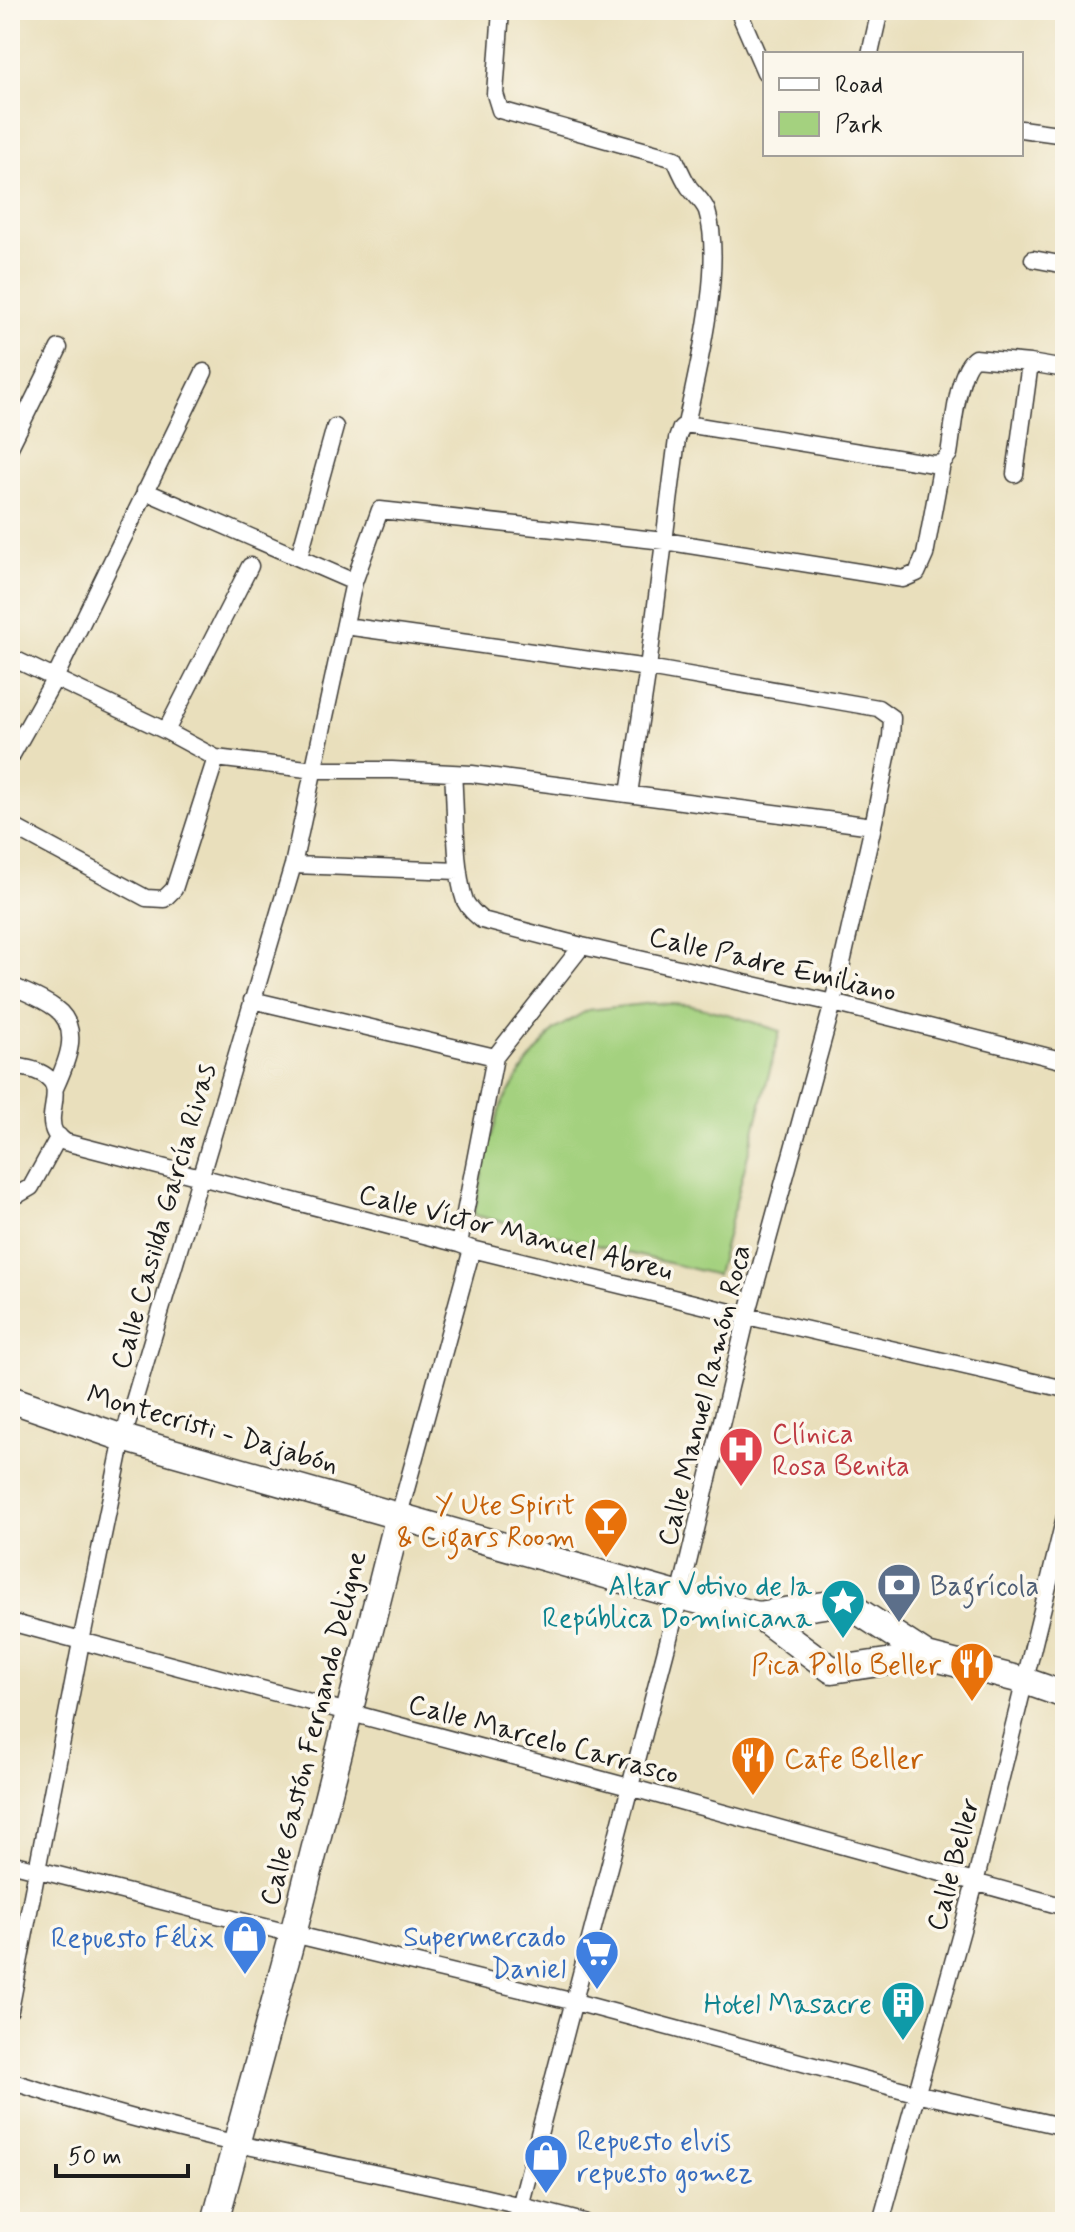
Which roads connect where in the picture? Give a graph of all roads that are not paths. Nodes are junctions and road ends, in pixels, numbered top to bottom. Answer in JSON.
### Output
{"nodes":[{"id":1,"x":501,"y":10,"type":"edge"},
{"id":2,"x":738,"y":10,"type":"edge"},
{"id":3,"x":880,"y":10,"type":"edge"},
{"id":4,"x":870,"y":52,"type":"edge"},
{"id":5,"x":763,"y":67,"type":"edge"},
{"id":6,"x":1023,"y":129,"type":"edge"},
{"id":7,"x":1065,"y":135,"type":"edge"},
{"id":8,"x":1033,"y":259,"type":"dead end"},
{"id":9,"x":1065,"y":265,"type":"edge"},
{"id":10,"x":59,"y":348,"type":"dead end"},
{"id":11,"x":1030,"y":363,"type":"junction"},
{"id":12,"x":1065,"y":369,"type":"edge"},
{"id":13,"x":204,"y":372,"type":"dead end"},
{"id":14,"x":686,"y":424,"type":"junction"},
{"id":15,"x":335,"y":427,"type":"dead end"},
{"id":16,"x":10,"y":447,"type":"edge"},
{"id":17,"x":942,"y":463,"type":"junction"},
{"id":18,"x":1015,"y":474,"type":"dead end"},
{"id":19,"x":145,"y":491,"type":"junction"},
{"id":20,"x":664,"y":541,"type":"junction"},
{"id":21,"x":299,"y":557,"type":"junction"},
{"id":22,"x":250,"y":566,"type":"dead end"},
{"id":23,"x":354,"y":582,"type":"junction"},
{"id":24,"x":345,"y":626,"type":"junction"},
{"id":25,"x":10,"y":657,"type":"edge"},
{"id":26,"x":648,"y":668,"type":"junction"},
{"id":27,"x":55,"y":678,"type":"junction"},
{"id":28,"x":166,"y":731,"type":"junction"},
{"id":29,"x":10,"y":758,"type":"edge"},
{"id":30,"x":216,"y":758,"type":"junction"},
{"id":31,"x":315,"y":770,"type":"junction"},
{"id":32,"x":453,"y":774,"type":"junction"},
{"id":33,"x":629,"y":794,"type":"junction"},
{"id":34,"x":10,"y":825,"type":"edge"},
{"id":35,"x":873,"y":826,"type":"junction"},
{"id":36,"x":293,"y":865,"type":"junction"},
{"id":37,"x":459,"y":871,"type":"junction"},
{"id":38,"x":582,"y":946,"type":"junction"},
{"id":39,"x":10,"y":985,"type":"edge"},
{"id":40,"x":252,"y":1000,"type":"junction"},
{"id":41,"x":833,"y":1003,"type":"junction"},
{"id":42,"x":495,"y":1057,"type":"junction"},
{"id":43,"x":1065,"y":1061,"type":"edge"},
{"id":44,"x":10,"y":1065,"type":"edge"},
{"id":45,"x":55,"y":1088,"type":"junction"},
{"id":46,"x":59,"y":1136,"type":"junction"},
{"id":47,"x":202,"y":1177,"type":"junction"},
{"id":48,"x":10,"y":1194,"type":"edge"},
{"id":49,"x":466,"y":1246,"type":"junction"},
{"id":50,"x":747,"y":1316,"type":"junction"},
{"id":51,"x":1065,"y":1389,"type":"edge"},
{"id":52,"x":10,"y":1399,"type":"edge"},
{"id":53,"x":123,"y":1438,"type":"junction"},
{"id":54,"x":399,"y":1515,"type":"junction"},
{"id":55,"x":1065,"y":1517,"type":"edge"},
{"id":56,"x":680,"y":1596,"type":"junction"},
{"id":57,"x":758,"y":1615,"type":"junction"},
{"id":58,"x":10,"y":1622,"type":"edge"},
{"id":59,"x":81,"y":1642,"type":"junction"},
{"id":60,"x":927,"y":1656,"type":"junction"},
{"id":61,"x":1025,"y":1681,"type":"junction"},
{"id":62,"x":1065,"y":1695,"type":"edge"},
{"id":63,"x":349,"y":1714,"type":"junction"},
{"id":64,"x":629,"y":1787,"type":"junction"},
{"id":65,"x":10,"y":1863,"type":"edge"},
{"id":66,"x":38,"y":1869,"type":"junction"},
{"id":67,"x":975,"y":1883,"type":"junction"},
{"id":68,"x":1065,"y":1907,"type":"edge"},
{"id":69,"x":293,"y":1934,"type":"junction"},
{"id":70,"x":575,"y":2002,"type":"junction"},
{"id":71,"x":10,"y":2010,"type":"edge"},
{"id":72,"x":10,"y":2081,"type":"edge"},
{"id":73,"x":915,"y":2093,"type":"junction"},
{"id":74,"x":1065,"y":2127,"type":"edge"},
{"id":75,"x":236,"y":2144,"type":"junction"},
{"id":76,"x":520,"y":2205,"type":"junction"},
{"id":77,"x":215,"y":2222,"type":"edge"},
{"id":78,"x":516,"y":2222,"type":"edge"},
{"id":79,"x":583,"y":2222,"type":"edge"},
{"id":80,"x":881,"y":2222,"type":"edge"}],
"edges":[{"from":1,"to":14,"type":"street"},
{"from":2,"to":5,"type":"street"},
{"from":3,"to":4,"type":"street"},
{"from":6,"to":7,"type":"street"},
{"from":8,"to":9,"type":"street"},
{"from":10,"to":16,"type":"street"},
{"from":11,"to":12,"type":"street"},
{"from":11,"to":17,"type":"street"},
{"from":11,"to":18,"type":"street"},
{"from":13,"to":19,"type":"street"},
{"from":14,"to":17,"type":"street"},
{"from":14,"to":20,"type":"street"},
{"from":15,"to":21,"type":"street"},
{"from":17,"to":20,"type":"street"},
{"from":19,"to":21,"type":"street"},
{"from":19,"to":27,"type":"street"},
{"from":20,"to":23,"type":"street","name":"Calle Casilda García Rivas"},
{"from":20,"to":26,"type":"street"},
{"from":21,"to":23,"type":"street"},
{"from":22,"to":28,"type":"street"},
{"from":23,"to":24,"type":"street","name":"Calle Casilda García Rivas"},
{"from":24,"to":26,"type":"street"},
{"from":24,"to":31,"type":"street","name":"Calle Casilda García Rivas"},
{"from":25,"to":27,"type":"street"},
{"from":26,"to":33,"type":"street"},
{"from":26,"to":35,"type":"street","name":"Calle Manuel Ramón Roca"},
{"from":27,"to":28,"type":"street"},
{"from":27,"to":29,"type":"street"},
{"from":28,"to":30,"type":"street"},
{"from":30,"to":31,"type":"street"},
{"from":30,"to":34,"type":"street"},
{"from":31,"to":32,"type":"street"},
{"from":31,"to":36,"type":"street","name":"Calle Casilda García Rivas"},
{"from":32,"to":33,"type":"street"},
{"from":32,"to":37,"type":"street"},
{"from":33,"to":35,"type":"street"},
{"from":35,"to":41,"type":"street","name":"Calle Manuel Ramón Roca"},
{"from":36,"to":37,"type":"street"},
{"from":36,"to":40,"type":"street","name":"Calle Casilda García Rivas"},
{"from":37,"to":38,"type":"street","name":"Calle Padre Emiliano"},
{"from":38,"to":41,"type":"street","name":"Calle Padre Emiliano"},
{"from":38,"to":42,"type":"street"},
{"from":39,"to":45,"type":"street"},
{"from":40,"to":42,"type":"street"},
{"from":40,"to":47,"type":"street","name":"Calle Casilda García Rivas"},
{"from":41,"to":43,"type":"street","name":"Calle Padre Emiliano"},
{"from":41,"to":50,"type":"street","name":"Calle Manuel Ramón Roca"},
{"from":42,"to":49,"type":"street","name":"Calle Gastón Fernando Deligne"},
{"from":44,"to":45,"type":"street"},
{"from":45,"to":46,"type":"street"},
{"from":46,"to":47,"type":"street","name":"Calle Víctor Manuel Abreu"},
{"from":46,"to":48,"type":"street"},
{"from":47,"to":49,"type":"street","name":"Calle Víctor Manuel Abreu"},
{"from":47,"to":53,"type":"street","name":"Calle Casilda García Rivas"},
{"from":49,"to":50,"type":"street","name":"Calle Víctor Manuel Abreu"},
{"from":49,"to":54,"type":"street","name":"Calle Gastón Fernando Deligne"},
{"from":50,"to":51,"type":"street","name":"Calle Víctor Manuel Abreu"},
{"from":50,"to":56,"type":"street","name":"Calle Manuel Ramón Roca"},
{"from":52,"to":53,"type":"main road","name":"Montecristi - Dajabón"},
{"from":53,"to":54,"type":"main road","name":"Montecristi - Dajabón"},
{"from":53,"to":59,"type":"street","name":"Calle Casilda García Rivas"},
{"from":54,"to":56,"type":"main road","name":"Montecristi - Dajabón"},
{"from":54,"to":63,"type":"main road","name":"Calle Gastón Fernando Deligne"},
{"from":55,"to":61,"type":"street","name":"Calle Beller"},
{"from":56,"to":57,"type":"main road","name":"Montecristi - Dajabón"},
{"from":56,"to":64,"type":"street","name":"Calle Manuel Ramón Roca"},
{"from":57,"to":60,"type":"main road"},
{"from":57,"to":60,"type":"main road"},
{"from":58,"to":59,"type":"street","name":"Calle Marcelo Carrasco"},
{"from":59,"to":63,"type":"street","name":"Calle Marcelo Carrasco"},
{"from":59,"to":66,"type":"street","name":"Calle Casilda García Rivas"},
{"from":60,"to":61,"type":"main road"},
{"from":61,"to":62,"type":"main road"},
{"from":61,"to":67,"type":"street","name":"Calle Beller"},
{"from":63,"to":64,"type":"street","name":"Calle Marcelo Carrasco"},
{"from":63,"to":69,"type":"main road","name":"Calle Gastón Fernando Deligne"},
{"from":64,"to":67,"type":"street","name":"Calle Marcelo Carrasco"},
{"from":64,"to":70,"type":"street","name":"Calle Manuel Ramón Roca"},
{"from":65,"to":66,"type":"street"},
{"from":66,"to":69,"type":"street"},
{"from":66,"to":71,"type":"street","name":"Calle Casilda García Rivas"},
{"from":67,"to":68,"type":"street","name":"Calle Marcelo Carrasco"},
{"from":67,"to":73,"type":"street","name":"Calle Beller"},
{"from":69,"to":70,"type":"street"},
{"from":69,"to":75,"type":"main road","name":"Calle Gastón Fernando Deligne"},
{"from":70,"to":73,"type":"street"},
{"from":70,"to":76,"type":"street","name":"Calle Manuel Ramón Roca"},
{"from":72,"to":75,"type":"street"},
{"from":73,"to":74,"type":"street"},
{"from":73,"to":80,"type":"street","name":"Calle Beller"},
{"from":75,"to":76,"type":"street"},
{"from":75,"to":77,"type":"main road","name":"Calle Gastón Fernando Deligne"},
{"from":76,"to":78,"type":"street","name":"Calle Manuel Ramón Roca"},
{"from":76,"to":79,"type":"street"}]}
